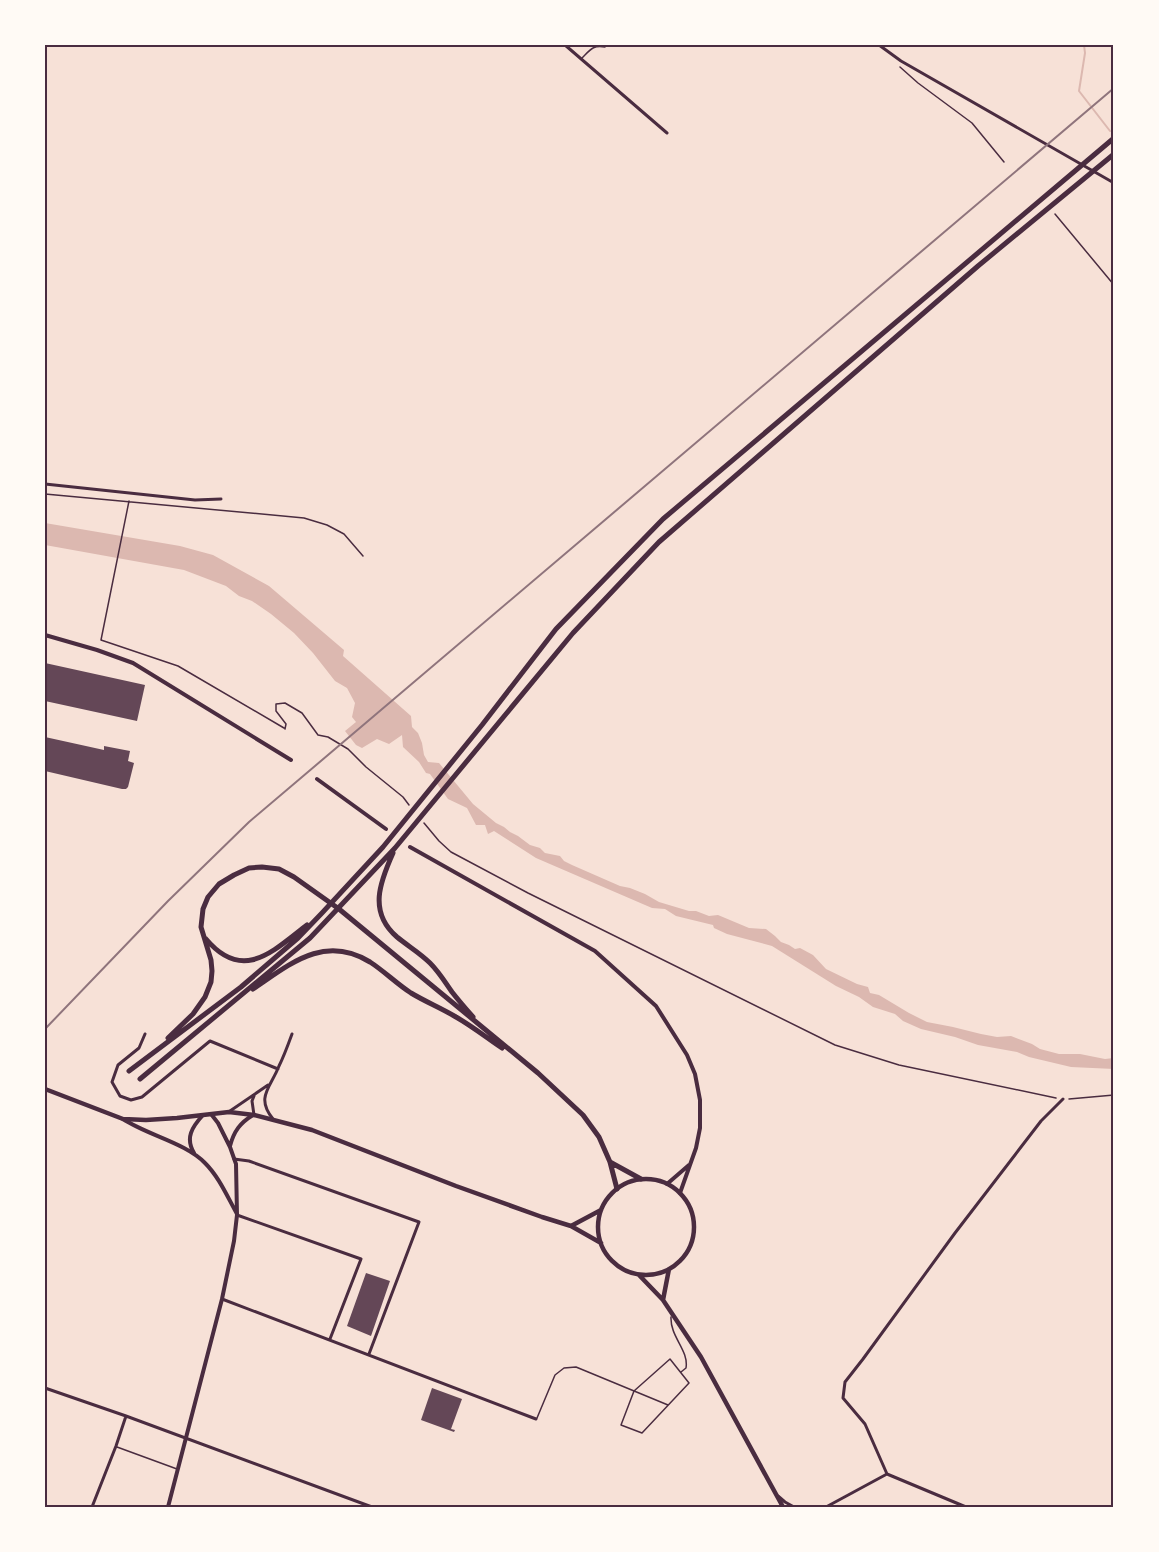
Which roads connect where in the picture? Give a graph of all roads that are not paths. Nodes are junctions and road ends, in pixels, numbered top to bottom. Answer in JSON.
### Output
{"nodes":[{"id":1,"x":565,"y":45,"type":"edge"},
{"id":2,"x":879,"y":45,"type":"edge"},
{"id":3,"x":605,"y":47,"type":"dead end"},
{"id":4,"x":582,"y":58,"type":"junction"},
{"id":5,"x":668,"y":133,"type":"dead end"},
{"id":6,"x":1114,"y":138,"type":"edge"},
{"id":7,"x":1114,"y":154,"type":"edge"},
{"id":8,"x":1114,"y":183,"type":"edge"},
{"id":9,"x":1055,"y":214,"type":"dead end"},
{"id":10,"x":1114,"y":285,"type":"edge"},
{"id":11,"x":45,"y":484,"type":"edge"},
{"id":12,"x":222,"y":499,"type":"dead end"},
{"id":13,"x":45,"y":635,"type":"edge"},
{"id":14,"x":291,"y":760,"type":"dead end"},
{"id":15,"x":317,"y":779,"type":"dead end"},
{"id":16,"x":386,"y":829,"type":"dead end"},
{"id":17,"x":410,"y":847,"type":"dead end"},
{"id":18,"x":395,"y":848,"type":"junction"},
{"id":19,"x":322,"y":913,"type":"junction"},
{"id":20,"x":205,"y":938,"type":"junction"},
{"id":21,"x":231,"y":1004,"type":"junction"},
{"id":22,"x":482,"y":1028,"type":"junction"},
{"id":23,"x":145,"y":1034,"type":"dead end"},
{"id":24,"x":292,"y":1034,"type":"dead end"},
{"id":25,"x":159,"y":1048,"type":"junction"},
{"id":26,"x":278,"y":1069,"type":"junction"},
{"id":27,"x":129,"y":1071,"type":"dead end"},
{"id":28,"x":538,"y":1073,"type":"junction"},
{"id":29,"x":140,"y":1079,"type":"dead end"},
{"id":30,"x":268,"y":1084,"type":"junction"},
{"id":31,"x":45,"y":1089,"type":"edge"},
{"id":32,"x":255,"y":1094,"type":"junction"},
{"id":33,"x":1063,"y":1099,"type":"road end"},
{"id":34,"x":229,"y":1112,"type":"junction"},
{"id":35,"x":211,"y":1113,"type":"junction"},
{"id":36,"x":203,"y":1114,"type":"junction"},
{"id":37,"x":254,"y":1115,"type":"junction"},
{"id":38,"x":123,"y":1119,"type":"junction"},
{"id":39,"x":273,"y":1119,"type":"junction"},
{"id":40,"x":230,"y":1147,"type":"junction"},
{"id":41,"x":196,"y":1156,"type":"junction"},
{"id":42,"x":234,"y":1158,"type":"junction"},
{"id":43,"x":610,"y":1162,"type":"junction"},
{"id":44,"x":690,"y":1164,"type":"junction"},
{"id":45,"x":641,"y":1179,"type":"junction"},
{"id":46,"x":667,"y":1184,"type":"junction"},
{"id":47,"x":616,"y":1189,"type":"junction"},
{"id":48,"x":680,"y":1193,"type":"junction"},
{"id":49,"x":601,"y":1210,"type":"junction"},
{"id":50,"x":237,"y":1215,"type":"junction"},
{"id":51,"x":571,"y":1226,"type":"junction"},
{"id":52,"x":600,"y":1243,"type":"junction"},
{"id":53,"x":669,"y":1269,"type":"junction"},
{"id":54,"x":639,"y":1275,"type":"junction"},
{"id":55,"x":222,"y":1299,"type":"junction"},
{"id":56,"x":663,"y":1300,"type":"junction"},
{"id":57,"x":672,"y":1313,"type":"junction"},
{"id":58,"x":330,"y":1339,"type":"junction"},
{"id":59,"x":369,"y":1354,"type":"junction"},
{"id":60,"x":681,"y":1373,"type":"junction"},
{"id":61,"x":45,"y":1388,"type":"edge"},
{"id":62,"x":634,"y":1391,"type":"junction"},
{"id":63,"x":669,"y":1405,"type":"junction"},
{"id":64,"x":126,"y":1416,"type":"junction"},
{"id":65,"x":536,"y":1419,"type":"joint"},
{"id":66,"x":185,"y":1438,"type":"junction"},
{"id":67,"x":116,"y":1446,"type":"junction"},
{"id":68,"x":178,"y":1469,"type":"junction"},
{"id":69,"x":886,"y":1474,"type":"junction"},
{"id":70,"x":777,"y":1495,"type":"junction"},
{"id":71,"x":832,"y":1505,"type":"edge"},
{"id":72,"x":92,"y":1507,"type":"edge"},
{"id":73,"x":168,"y":1507,"type":"edge"},
{"id":74,"x":372,"y":1507,"type":"edge"},
{"id":75,"x":783,"y":1507,"type":"edge"},
{"id":76,"x":794,"y":1507,"type":"edge"},
{"id":77,"x":826,"y":1507,"type":"edge"},
{"id":78,"x":966,"y":1507,"type":"edge"}],
"edges":[{"from":1,"to":4,"type":"street"},
{"from":2,"to":8,"type":"street"},
{"from":3,"to":4,"type":"lane"},
{"from":4,"to":5,"type":"street"},
{"from":6,"to":19,"type":"highway"},
{"from":7,"to":18,"type":"highway"},
{"from":9,"to":10,"type":"lane"},
{"from":11,"to":12,"type":"street"},
{"from":13,"to":14,"type":"street"},
{"from":15,"to":16,"type":"street"},
{"from":17,"to":44,"type":"street"},
{"from":18,"to":21,"type":"highway"},
{"from":18,"to":22,"type":"highway"},
{"from":19,"to":20,"type":"highway"},
{"from":19,"to":25,"type":"highway"},
{"from":20,"to":22,"type":"highway"},
{"from":20,"to":25,"type":"highway"},
{"from":21,"to":28,"type":"highway"},
{"from":21,"to":29,"type":"highway"},
{"from":22,"to":28,"type":"highway"},
{"from":23,"to":26,"type":"street"},
{"from":24,"to":26,"type":"street"},
{"from":25,"to":27,"type":"highway"},
{"from":26,"to":30,"type":"street"},
{"from":28,"to":43,"type":"highway"},
{"from":30,"to":32,"type":"street"},
{"from":30,"to":39,"type":"street"},
{"from":31,"to":38,"type":"main road"},
{"from":32,"to":34,"type":"street"},
{"from":32,"to":37,"type":"street"},
{"from":33,"to":69,"type":"street"},
{"from":34,"to":35,"type":"main road"},
{"from":34,"to":37,"type":"main road"},
{"from":35,"to":36,"type":"main road"},
{"from":35,"to":40,"type":"street"},
{"from":36,"to":38,"type":"main road"},
{"from":36,"to":41,"type":"street"},
{"from":37,"to":39,"type":"main road"},
{"from":37,"to":40,"type":"street"},
{"from":38,"to":41,"type":"street"},
{"from":39,"to":51,"type":"main road"},
{"from":40,"to":42,"type":"street"},
{"from":41,"to":50,"type":"street"},
{"from":42,"to":50,"type":"street"},
{"from":42,"to":59,"type":"street"},
{"from":43,"to":45,"type":"highway"},
{"from":43,"to":47,"type":"highway"},
{"from":44,"to":46,"type":"street"},
{"from":44,"to":48,"type":"street"},
{"from":45,"to":46,"type":"main road"},
{"from":45,"to":47,"type":"main road"},
{"from":46,"to":48,"type":"main road"},
{"from":47,"to":49,"type":"main road"},
{"from":48,"to":53,"type":"main road"},
{"from":49,"to":51,"type":"main road"},
{"from":49,"to":52,"type":"main road"},
{"from":50,"to":55,"type":"street"},
{"from":50,"to":58,"type":"street"},
{"from":51,"to":52,"type":"main road"},
{"from":52,"to":54,"type":"main road"},
{"from":53,"to":54,"type":"main road"},
{"from":53,"to":56,"type":"main road"},
{"from":54,"to":56,"type":"main road"},
{"from":55,"to":58,"type":"street"},
{"from":55,"to":66,"type":"street"},
{"from":56,"to":57,"type":"main road"},
{"from":57,"to":60,"type":"lane"},
{"from":57,"to":70,"type":"main road"},
{"from":58,"to":59,"type":"street"},
{"from":59,"to":65,"type":"street"},
{"from":60,"to":62,"type":"lane"},
{"from":60,"to":63,"type":"lane"},
{"from":61,"to":64,"type":"street"},
{"from":62,"to":63,"type":"lane"},
{"from":62,"to":63,"type":"lane"},
{"from":62,"to":65,"type":"lane"},
{"from":64,"to":66,"type":"street"},
{"from":64,"to":67,"type":"street"},
{"from":66,"to":68,"type":"street"},
{"from":66,"to":74,"type":"street"},
{"from":67,"to":68,"type":"lane"},
{"from":67,"to":72,"type":"street"},
{"from":68,"to":73,"type":"street"},
{"from":69,"to":71,"type":"street"},
{"from":69,"to":78,"type":"street"},
{"from":70,"to":75,"type":"main road"},
{"from":70,"to":76,"type":"street"},
{"from":71,"to":77,"type":"street"}]}
